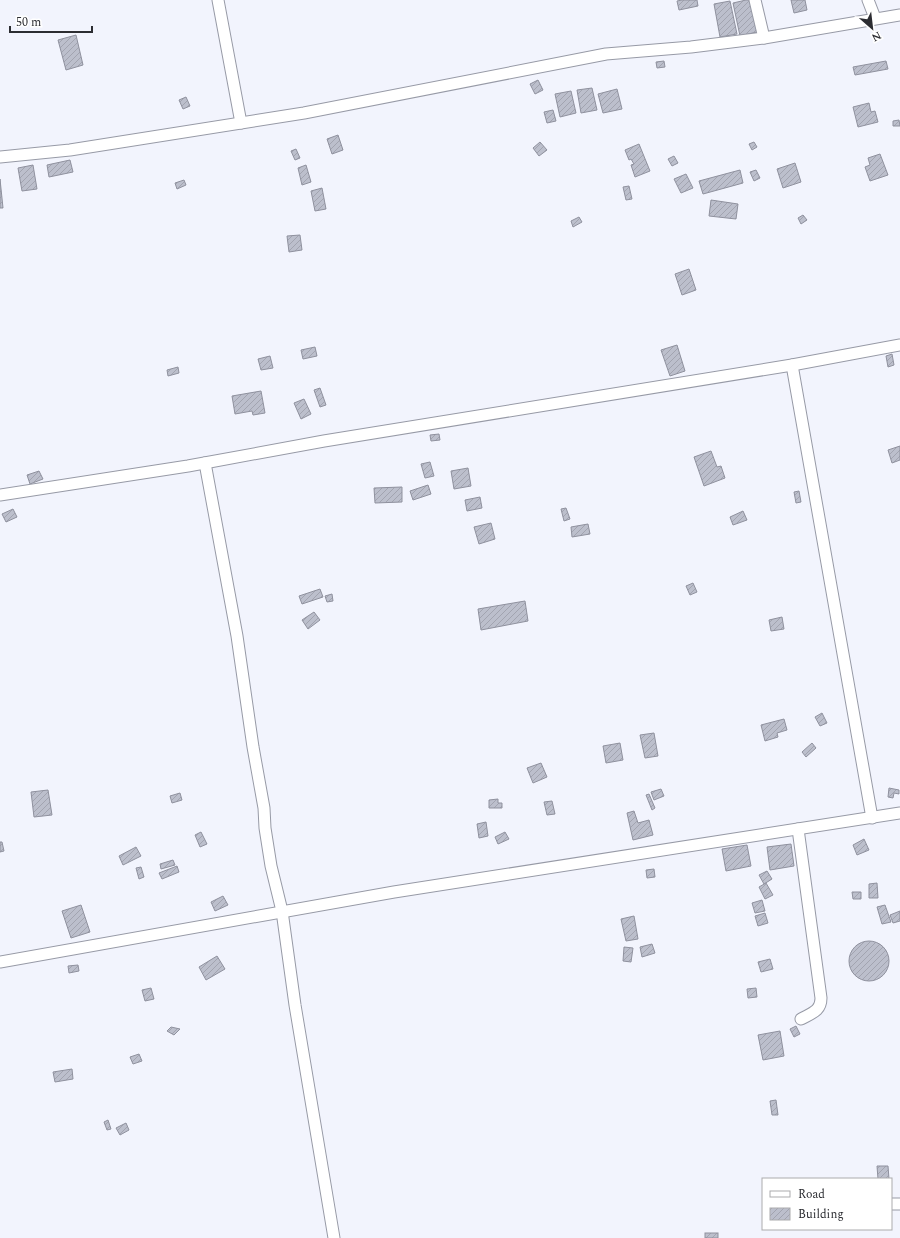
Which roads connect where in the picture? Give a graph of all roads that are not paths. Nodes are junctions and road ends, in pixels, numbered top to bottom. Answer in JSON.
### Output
{"nodes":[{"id":1,"x":218,"y":0,"type":"edge"},
{"id":2,"x":755,"y":0,"type":"edge"},
{"id":3,"x":868,"y":0,"type":"edge"},
{"id":4,"x":900,"y":15,"type":"edge"},
{"id":5,"x":875,"y":18,"type":"junction"},
{"id":6,"x":764,"y":38,"type":"junction"},
{"id":7,"x":241,"y":123,"type":"junction"},
{"id":8,"x":0,"y":157,"type":"edge"},
{"id":9,"x":900,"y":345,"type":"edge"},
{"id":10,"x":792,"y":365,"type":"junction"},
{"id":11,"x":205,"y":463,"type":"junction"},
{"id":12,"x":0,"y":495,"type":"edge"},
{"id":13,"x":900,"y":813,"type":"edge"},
{"id":14,"x":872,"y":818,"type":"junction"},
{"id":15,"x":798,"y":829,"type":"junction"},
{"id":16,"x":282,"y":911,"type":"junction"},
{"id":17,"x":0,"y":962,"type":"edge"},
{"id":18,"x":801,"y":1018,"type":"dead end"},
{"id":19,"x":334,"y":1238,"type":"edge"}],
"edges":[{"from":1,"to":7,"type":"street"},
{"from":2,"to":6,"type":"street"},
{"from":3,"to":5,"type":"street"},
{"from":4,"to":5,"type":"street"},
{"from":5,"to":6,"type":"street"},
{"from":6,"to":7,"type":"street"},
{"from":7,"to":8,"type":"street"},
{"from":9,"to":10,"type":"street"},
{"from":10,"to":11,"type":"street"},
{"from":10,"to":14,"type":"street"},
{"from":11,"to":12,"type":"street"},
{"from":11,"to":16,"type":"street"},
{"from":13,"to":14,"type":"street"},
{"from":14,"to":15,"type":"street"},
{"from":15,"to":16,"type":"street"},
{"from":15,"to":18,"type":"street"},
{"from":16,"to":17,"type":"street"},
{"from":16,"to":19,"type":"street"}]}
